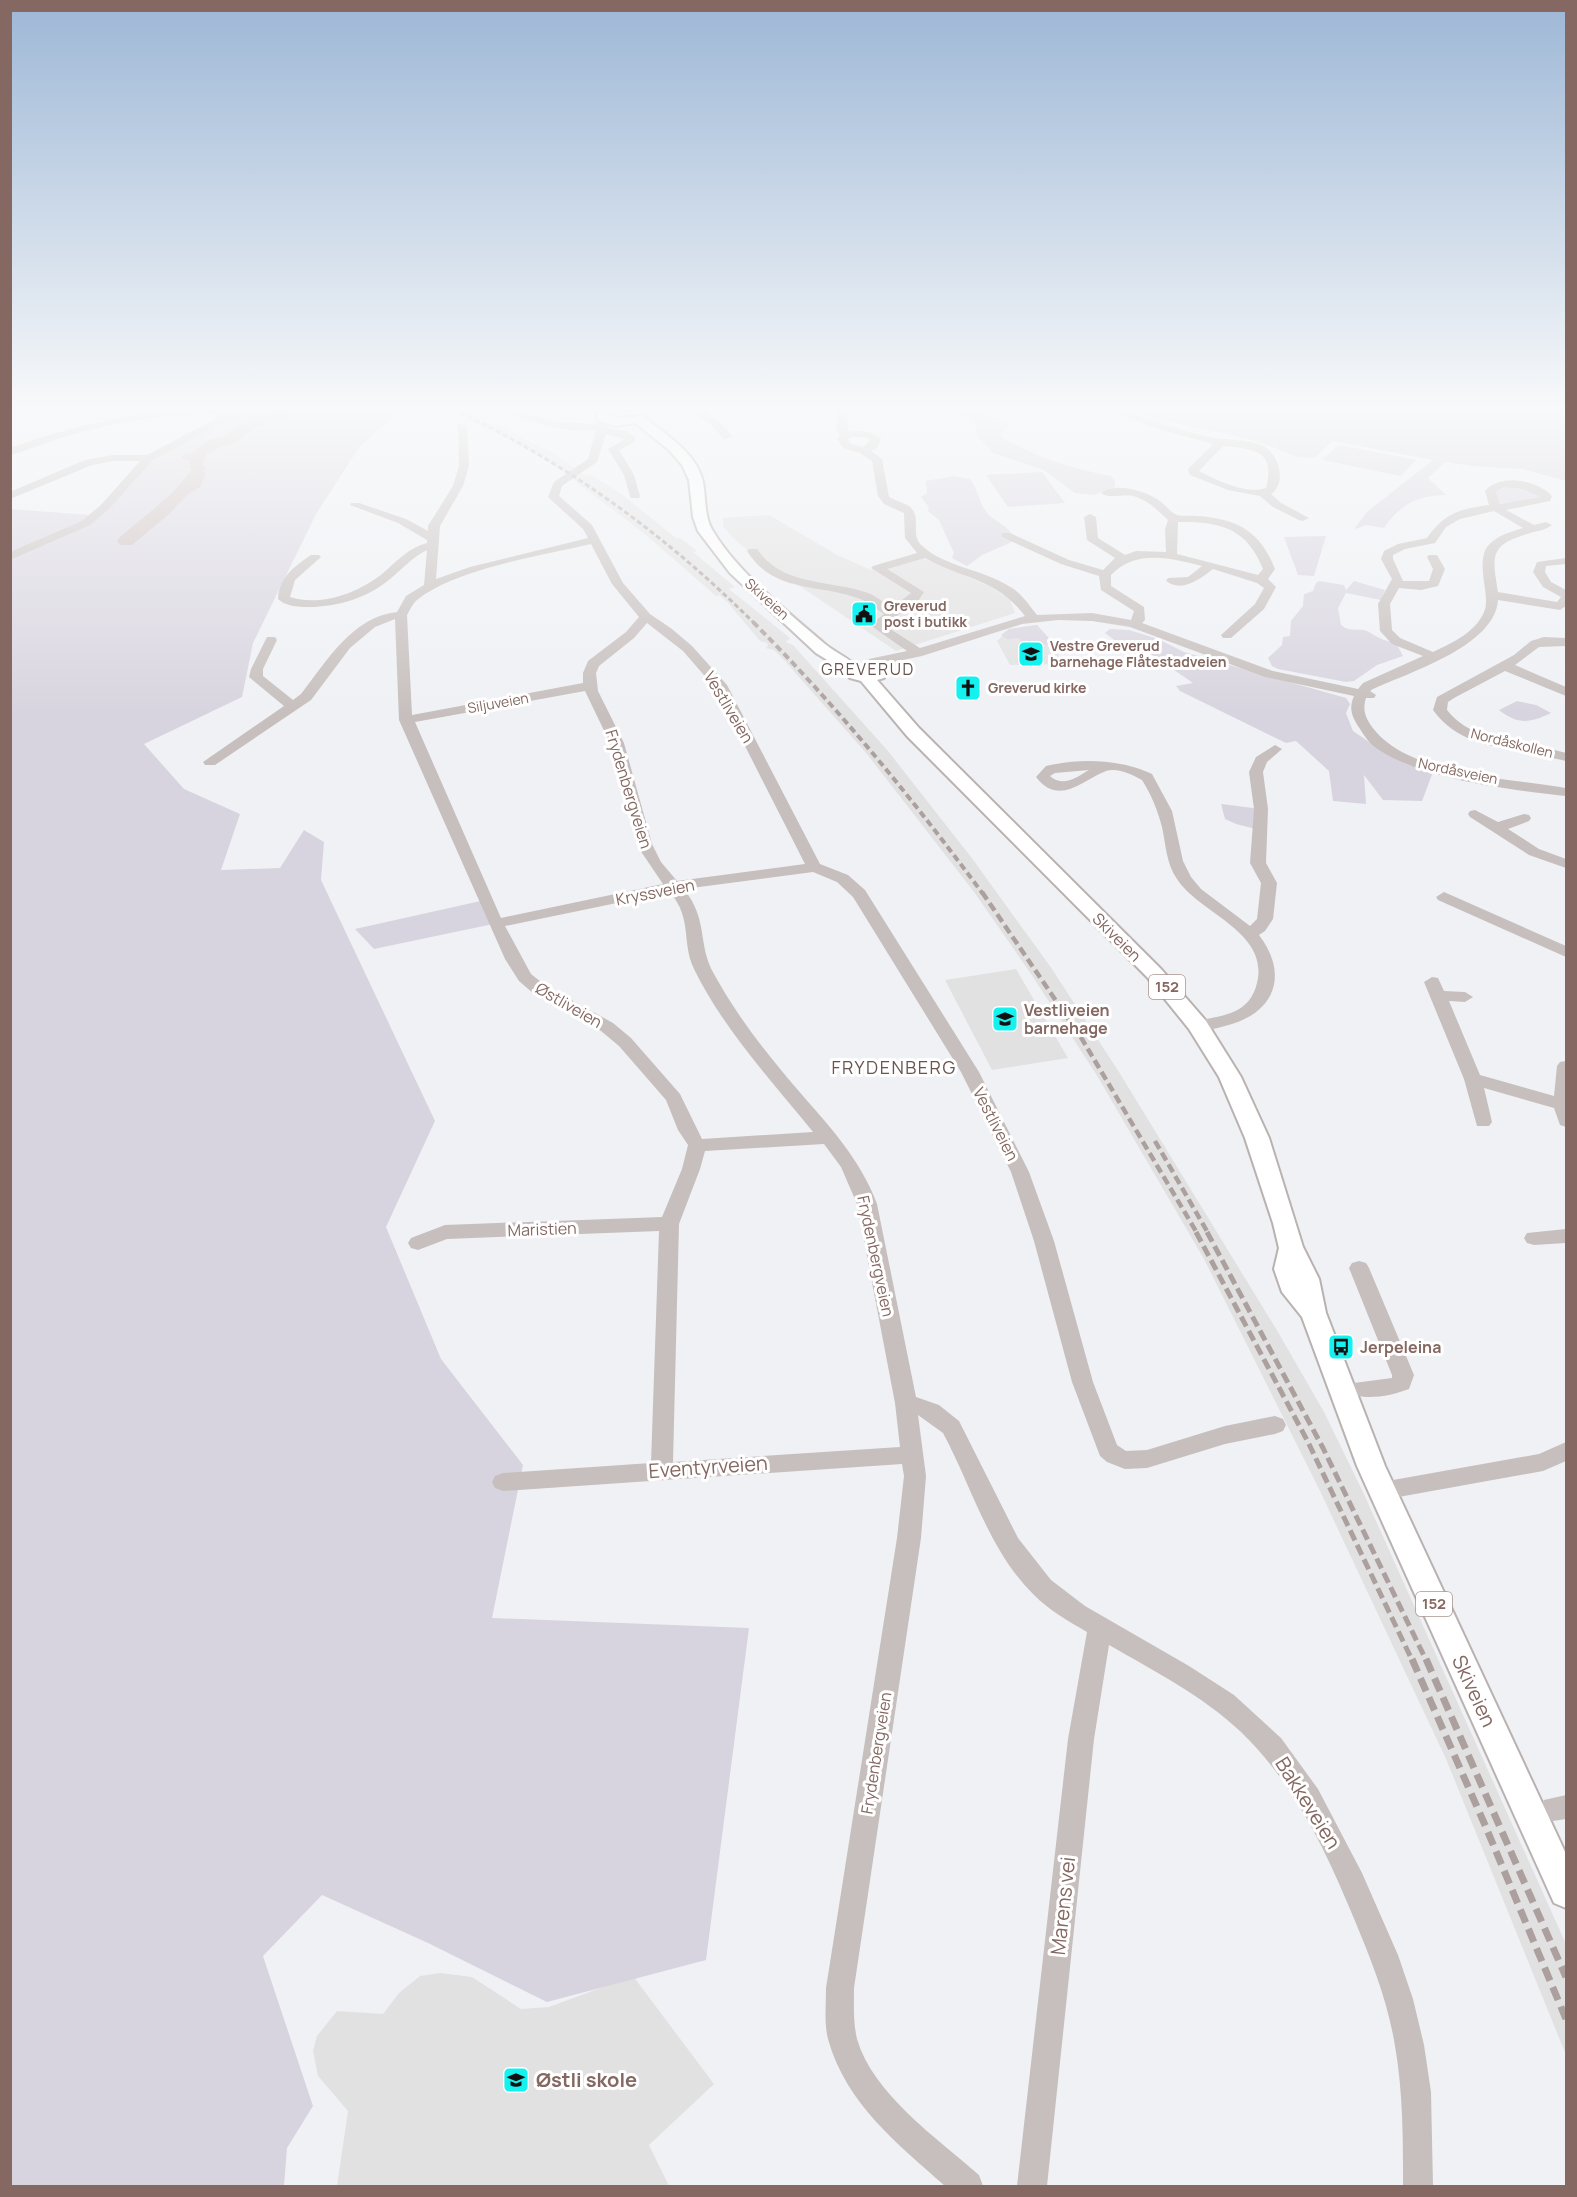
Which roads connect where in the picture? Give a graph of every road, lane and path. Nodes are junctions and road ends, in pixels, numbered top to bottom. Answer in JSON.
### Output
{"nodes":[{"id":1,"x":99,"y":512,"type":"edge"},
{"id":2,"x":374,"y":512,"type":"edge"},
{"id":3,"x":441,"y":512,"type":"edge"},
{"id":4,"x":569,"y":512,"type":"edge"},
{"id":5,"x":700,"y":512,"type":"edge"},
{"id":6,"x":908,"y":512,"type":"edge"},
{"id":7,"x":1165,"y":512,"type":"edge"},
{"id":8,"x":1288,"y":512,"type":"edge"},
{"id":9,"x":1476,"y":512,"type":"edge"},
{"id":10,"x":1504,"y":512,"type":"edge"},
{"id":11,"x":1090,"y":517,"type":"dead end"},
{"id":12,"x":1303,"y":518,"type":"dead end"},
{"id":13,"x":1174,"y":519,"type":"junction"},
{"id":14,"x":1546,"y":525,"type":"dead end"},
{"id":15,"x":1532,"y":528,"type":"junction"},
{"id":16,"x":1006,"y":536,"type":"dead end"},
{"id":17,"x":596,"y":539,"type":"junction"},
{"id":18,"x":431,"y":541,"type":"junction"},
{"id":19,"x":753,"y":551,"type":"dead end"},
{"id":20,"x":927,"y":554,"type":"junction"},
{"id":21,"x":1171,"y":555,"type":"junction"},
{"id":22,"x":10,"y":557,"type":"edge"},
{"id":23,"x":315,"y":557,"type":"dead end"},
{"id":24,"x":1433,"y":557,"type":"dead end"},
{"id":25,"x":1123,"y":558,"type":"junction"},
{"id":26,"x":1566,"y":561,"type":"edge"},
{"id":27,"x":1210,"y":566,"type":"junction"},
{"id":28,"x":1439,"y":569,"type":"junction"},
{"id":29,"x":1454,"y":570,"type":"dead end"},
{"id":30,"x":1105,"y":574,"type":"junction"},
{"id":31,"x":1261,"y":580,"type":"junction"},
{"id":32,"x":1172,"y":581,"type":"dead end"},
{"id":33,"x":902,"y":583,"type":"junction"},
{"id":34,"x":1397,"y":584,"type":"junction"},
{"id":35,"x":430,"y":586,"type":"junction"},
{"id":36,"x":1492,"y":595,"type":"junction"},
{"id":37,"x":865,"y":597,"type":"junction"},
{"id":38,"x":1565,"y":602,"type":"edge"},
{"id":39,"x":892,"y":613,"type":"junction"},
{"id":40,"x":402,"y":615,"type":"junction"},
{"id":41,"x":646,"y":617,"type":"junction"},
{"id":42,"x":1033,"y":618,"type":"junction"},
{"id":43,"x":1133,"y":624,"type":"junction"},
{"id":44,"x":1227,"y":635,"type":"dead end"},
{"id":45,"x":271,"y":640,"type":"dead end"},
{"id":46,"x":1566,"y":642,"type":"edge"},
{"id":47,"x":915,"y":654,"type":"junction"},
{"id":48,"x":1433,"y":656,"type":"junction"},
{"id":49,"x":1505,"y":666,"type":"junction"},
{"id":50,"x":869,"y":668,"type":"junction"},
{"id":51,"x":590,"y":686,"type":"junction"},
{"id":52,"x":1566,"y":692,"type":"edge"},
{"id":53,"x":1363,"y":695,"type":"junction"},
{"id":54,"x":294,"y":705,"type":"junction"},
{"id":55,"x":406,"y":720,"type":"junction"},
{"id":56,"x":1566,"y":758,"type":"edge"},
{"id":57,"x":210,"y":762,"type":"dead end"},
{"id":58,"x":1283,"y":762,"type":"dead end"},
{"id":59,"x":1102,"y":768,"type":"dead end"},
{"id":60,"x":1566,"y":792,"type":"edge"},
{"id":61,"x":1475,"y":814,"type":"dead end"},
{"id":62,"x":1524,"y":818,"type":"dead end"},
{"id":63,"x":1497,"y":828,"type":"junction"},
{"id":64,"x":1566,"y":864,"type":"edge"},
{"id":65,"x":814,"y":867,"type":"junction"},
{"id":66,"x":675,"y":886,"type":"junction"},
{"id":67,"x":1444,"y":897,"type":"dead end"},
{"id":68,"x":498,"y":923,"type":"junction"},
{"id":69,"x":1250,"y":933,"type":"junction"},
{"id":70,"x":1566,"y":952,"type":"edge"},
{"id":71,"x":1465,"y":997,"type":"dead end"},
{"id":72,"x":1198,"y":1026,"type":"junction"},
{"id":73,"x":1566,"y":1066,"type":"edge"},
{"id":74,"x":1473,"y":1079,"type":"junction"},
{"id":75,"x":1564,"y":1113,"type":"edge"},
{"id":76,"x":1483,"y":1122,"type":"dead end"},
{"id":77,"x":829,"y":1137,"type":"junction"},
{"id":78,"x":697,"y":1145,"type":"junction"},
{"id":79,"x":669,"y":1224,"type":"junction"},
{"id":80,"x":1566,"y":1236,"type":"edge"},
{"id":81,"x":1534,"y":1238,"type":"dead end"},
{"id":82,"x":418,"y":1243,"type":"dead end"},
{"id":83,"x":1359,"y":1268,"type":"dead end"},
{"id":84,"x":1362,"y":1389,"type":"dead end"},
{"id":85,"x":906,"y":1403,"type":"junction"},
{"id":86,"x":1275,"y":1425,"type":"dead end"},
{"id":87,"x":1566,"y":1451,"type":"edge"},
{"id":88,"x":912,"y":1455,"type":"junction"},
{"id":89,"x":662,"y":1470,"type":"junction"},
{"id":90,"x":503,"y":1482,"type":"dead end"},
{"id":91,"x":1382,"y":1491,"type":"junction"},
{"id":92,"x":1100,"y":1628,"type":"junction"},
{"id":93,"x":1566,"y":1891,"type":"edge"},
{"id":94,"x":968,"y":2187,"type":"edge"},
{"id":95,"x":1032,"y":2187,"type":"edge"},
{"id":96,"x":1418,"y":2187,"type":"edge"}],
"edges":[{"from":1,"to":22,"type":"street"},
{"from":2,"to":18,"type":"street"},
{"from":3,"to":18,"type":"street"},
{"from":4,"to":17,"type":"street"},
{"from":5,"to":50,"type":"main road","name":"Skiveien","number":"152"},
{"from":6,"to":20,"type":"street"},
{"from":7,"to":13,"type":"street"},
{"from":8,"to":12,"type":"street"},
{"from":9,"to":34,"type":"street"},
{"from":10,"to":15,"type":"street"},
{"from":11,"to":25,"type":"street"},
{"from":13,"to":21,"type":"street"},
{"from":13,"to":31,"type":"street"},
{"from":14,"to":15,"type":"street"},
{"from":15,"to":36,"type":"street"},
{"from":16,"to":30,"type":"street"},
{"from":17,"to":35,"type":"street"},
{"from":17,"to":41,"type":"street"},
{"from":18,"to":23,"type":"street"},
{"from":18,"to":35,"type":"street"},
{"from":19,"to":37,"type":"street"},
{"from":20,"to":33,"type":"street"},
{"from":20,"to":42,"type":"street"},
{"from":21,"to":25,"type":"street"},
{"from":21,"to":27,"type":"street"},
{"from":24,"to":28,"type":"street"},
{"from":25,"to":30,"type":"street"},
{"from":26,"to":38,"type":"street"},
{"from":27,"to":31,"type":"street"},
{"from":27,"to":32,"type":"street"},
{"from":28,"to":29,"type":"street"},
{"from":28,"to":34,"type":"street"},
{"from":30,"to":43,"type":"street"},
{"from":31,"to":44,"type":"street"},
{"from":33,"to":37,"type":"street"},
{"from":33,"to":39,"type":"street"},
{"from":34,"to":48,"type":"street"},
{"from":35,"to":40,"type":"street"},
{"from":36,"to":38,"type":"street"},
{"from":36,"to":48,"type":"street"},
{"from":37,"to":39,"type":"street"},
{"from":39,"to":47,"type":"street"},
{"from":40,"to":54,"type":"street"},
{"from":40,"to":55,"type":"street","name":"Østliveien"},
{"from":41,"to":51,"type":"street"},
{"from":41,"to":65,"type":"street","name":"Vestliveien"},
{"from":42,"to":43,"type":"street"},
{"from":42,"to":47,"type":"street"},
{"from":43,"to":53,"type":"street"},
{"from":45,"to":54,"type":"street"},
{"from":46,"to":49,"type":"street","name":"Nordåskollen"},
{"from":47,"to":50,"type":"street"},
{"from":48,"to":53,"type":"street","name":"Nordåsveien"},
{"from":49,"to":52,"type":"street"},
{"from":49,"to":56,"type":"street","name":"Nordåskollen"},
{"from":50,"to":72,"type":"main road","name":"Skiveien","number":"152"},
{"from":51,"to":55,"type":"street","name":"Siljuveien"},
{"from":51,"to":66,"type":"street","name":"Frydenbergveien"},
{"from":53,"to":60,"type":"street","name":"Nordåsveien"},
{"from":54,"to":57,"type":"street"},
{"from":55,"to":68,"type":"street","name":"Østliveien"},
{"from":58,"to":69,"type":"street"},
{"from":59,"to":69,"type":"street"},
{"from":61,"to":63,"type":"street"},
{"from":62,"to":63,"type":"street"},
{"from":63,"to":64,"type":"street"},
{"from":65,"to":66,"type":"street","name":"Kryssveien"},
{"from":65,"to":86,"type":"street","name":"Vestliveien"},
{"from":66,"to":68,"type":"street","name":"Kryssveien"},
{"from":66,"to":77,"type":"street","name":"Frydenbergveien"},
{"from":67,"to":70,"type":"street"},
{"from":68,"to":78,"type":"street","name":"Østliveien"},
{"from":69,"to":72,"type":"street"},
{"from":71,"to":74,"type":"street"},
{"from":72,"to":91,"type":"main road","name":"Skiveien","number":"152"},
{"from":73,"to":75,"type":"street"},
{"from":74,"to":75,"type":"street"},
{"from":74,"to":76,"type":"street"},
{"from":77,"to":78,"type":"street"},
{"from":77,"to":85,"type":"street","name":"Frydenbergveien"},
{"from":78,"to":79,"type":"street"},
{"from":79,"to":82,"type":"street","name":"Maristien"},
{"from":79,"to":89,"type":"street"},
{"from":80,"to":81,"type":"street"},
{"from":83,"to":84,"type":"street"},
{"from":85,"to":88,"type":"street","name":"Frydenbergveien"},
{"from":85,"to":92,"type":"street","name":"Bakkeveien"},
{"from":87,"to":91,"type":"street"},
{"from":88,"to":89,"type":"street","name":"Eventyrveien"},
{"from":88,"to":94,"type":"street","name":"Frydenbergveien"},
{"from":89,"to":90,"type":"street","name":"Eventyrveien"},
{"from":91,"to":93,"type":"main road","name":"Skiveien","number":"152"},
{"from":92,"to":95,"type":"street","name":"Marens vei"},
{"from":92,"to":96,"type":"street","name":"Bakkeveien"}]}
